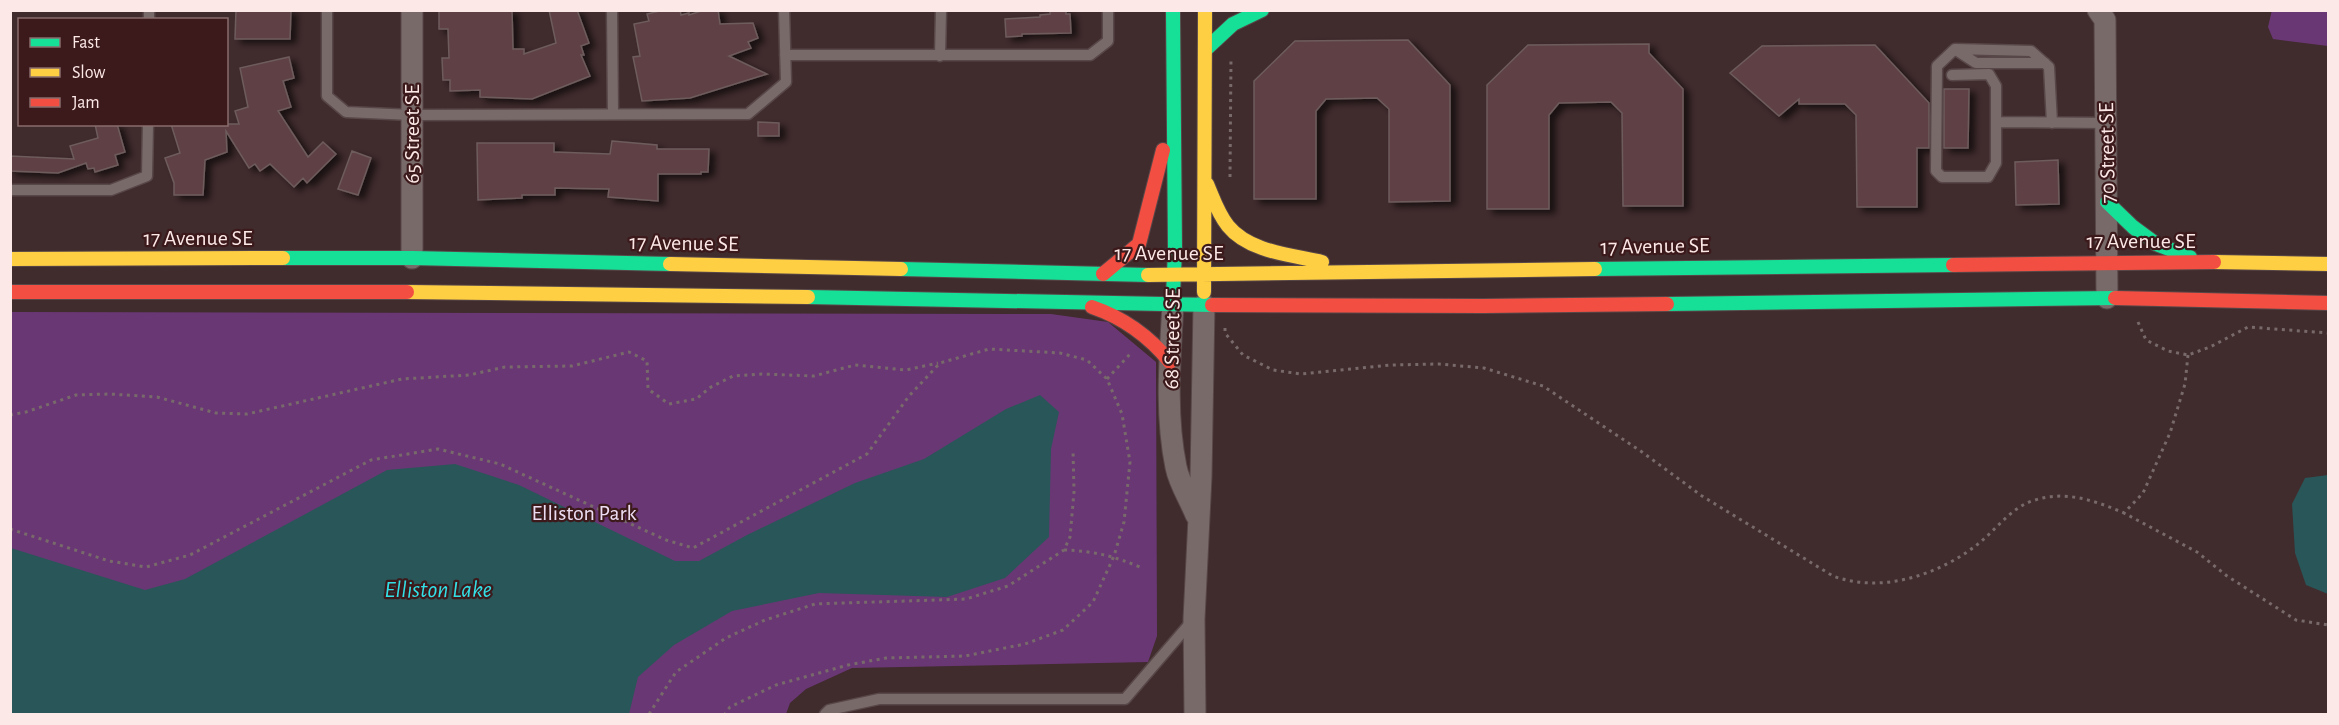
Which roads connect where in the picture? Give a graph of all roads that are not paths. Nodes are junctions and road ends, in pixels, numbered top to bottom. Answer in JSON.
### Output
{"nodes":[{"id":1,"x":327,"y":10,"type":"edge"},
{"id":2,"x":412,"y":10,"type":"edge"},
{"id":3,"x":612,"y":10,"type":"edge"},
{"id":4,"x":784,"y":10,"type":"edge"},
{"id":5,"x":941,"y":10,"type":"edge"},
{"id":6,"x":1108,"y":10,"type":"edge"},
{"id":7,"x":1173,"y":10,"type":"edge"},
{"id":8,"x":1205,"y":10,"type":"edge"},
{"id":9,"x":1262,"y":10,"type":"edge"},
{"id":10,"x":2098,"y":10,"type":"edge"},
{"id":11,"x":1205,"y":50,"type":"junction"},
{"id":12,"x":785,"y":56,"type":"junction"},
{"id":13,"x":940,"y":56,"type":"junction"},
{"id":14,"x":1952,"y":75,"type":"dead end"},
{"id":15,"x":1173,"y":106,"type":"junction"},
{"id":16,"x":613,"y":113,"type":"junction"},
{"id":17,"x":412,"y":114,"type":"junction"},
{"id":18,"x":1996,"y":122,"type":"junction"},
{"id":19,"x":2052,"y":123,"type":"junction"},
{"id":20,"x":2107,"y":123,"type":"junction"},
{"id":21,"x":148,"y":126,"type":"edge"},
{"id":22,"x":1204,"y":178,"type":"junction"},
{"id":23,"x":10,"y":190,"type":"edge"},
{"id":24,"x":2107,"y":202,"type":"junction"},
{"id":25,"x":10,"y":259,"type":"edge"},
{"id":26,"x":2107,"y":262,"type":"junction"},
{"id":27,"x":2201,"y":262,"type":"junction"},
{"id":28,"x":2328,"y":264,"type":"edge"},
{"id":29,"x":1368,"y":273,"type":"junction"},
{"id":30,"x":1103,"y":274,"type":"junction"},
{"id":31,"x":1204,"y":274,"type":"junction"},
{"id":32,"x":412,"y":275,"type":"junction"},
{"id":33,"x":1173,"y":275,"type":"junction"},
{"id":34,"x":10,"y":292,"type":"edge"},
{"id":35,"x":2108,"y":298,"type":"junction"},
{"id":36,"x":1069,"y":300,"type":"junction"},
{"id":37,"x":2328,"y":303,"type":"edge"},
{"id":38,"x":1173,"y":304,"type":"junction"},
{"id":39,"x":1204,"y":305,"type":"junction"},
{"id":40,"x":1170,"y":363,"type":"junction"},
{"id":41,"x":1198,"y":518,"type":"junction"},
{"id":42,"x":1194,"y":619,"type":"junction"},
{"id":43,"x":825,"y":714,"type":"edge"},
{"id":44,"x":1195,"y":714,"type":"edge"}],
"edges":[{"from":1,"to":17,"type":"lane"},
{"from":2,"to":17,"type":"street","name":"65 Street SE"},
{"from":3,"to":16,"type":"lane"},
{"from":4,"to":12,"type":"lane"},
{"from":5,"to":13,"type":"lane"},
{"from":6,"to":13,"type":"lane"},
{"from":7,"to":15,"type":"main road","name":"68 Street SE"},
{"from":8,"to":11,"type":"main road","name":"68 Street SE"},
{"from":9,"to":11,"type":"main road"},
{"from":10,"to":20,"type":"street","name":"70 Street SE"},
{"from":11,"to":22,"type":"main road","name":"68 Street SE"},
{"from":12,"to":13,"type":"lane"},
{"from":12,"to":16,"type":"lane"},
{"from":14,"to":18,"type":"lane"},
{"from":15,"to":30,"type":"main road"},
{"from":15,"to":33,"type":"main road","name":"68 Street SE"},
{"from":16,"to":17,"type":"lane"},
{"from":17,"to":32,"type":"street","name":"65 Street SE"},
{"from":18,"to":19,"type":"lane"},
{"from":18,"to":19,"type":"lane"},
{"from":19,"to":20,"type":"lane"},
{"from":20,"to":24,"type":"street","name":"70 Street SE"},
{"from":21,"to":23,"type":"lane"},
{"from":22,"to":29,"type":"main road"},
{"from":22,"to":31,"type":"main road","name":"68 Street SE"},
{"from":24,"to":26,"type":"street","name":"70 Street SE"},
{"from":24,"to":27,"type":"main road"},
{"from":25,"to":32,"type":"main road","name":"17 Avenue SE"},
{"from":26,"to":27,"type":"main road","name":"17 Avenue SE"},
{"from":26,"to":29,"type":"main road","name":"17 Avenue SE"},
{"from":26,"to":35,"type":"street","name":"70 Street SE"},
{"from":27,"to":28,"type":"main road","name":"17 Avenue SE"},
{"from":29,"to":31,"type":"main road","name":"17 Avenue SE"},
{"from":30,"to":32,"type":"main road","name":"17 Avenue SE"},
{"from":30,"to":33,"type":"main road","name":"17 Avenue SE"},
{"from":31,"to":33,"type":"main road","name":"17 Avenue SE"},
{"from":31,"to":39,"type":"main road","name":"68 Street SE"},
{"from":32,"to":34,"type":"main road","name":"17 Avenue SE"},
{"from":32,"to":36,"type":"main road","name":"17 Avenue SE"},
{"from":33,"to":38,"type":"main road","name":"68 Street SE"},
{"from":35,"to":37,"type":"main road","name":"17 Avenue SE"},
{"from":35,"to":39,"type":"main road","name":"17 Avenue SE"},
{"from":36,"to":38,"type":"main road","name":"17 Avenue SE"},
{"from":36,"to":40,"type":"main road"},
{"from":38,"to":39,"type":"main road","name":"17 Avenue SE"},
{"from":38,"to":40,"type":"street","name":"68 Street SE"},
{"from":39,"to":41,"type":"street","name":"68 Street SE"},
{"from":40,"to":41,"type":"street","name":"68 Street SE"},
{"from":41,"to":42,"type":"street","name":"68 Street SE"},
{"from":42,"to":43,"type":"lane"},
{"from":42,"to":44,"type":"street","name":"68 Street SE"}]}
